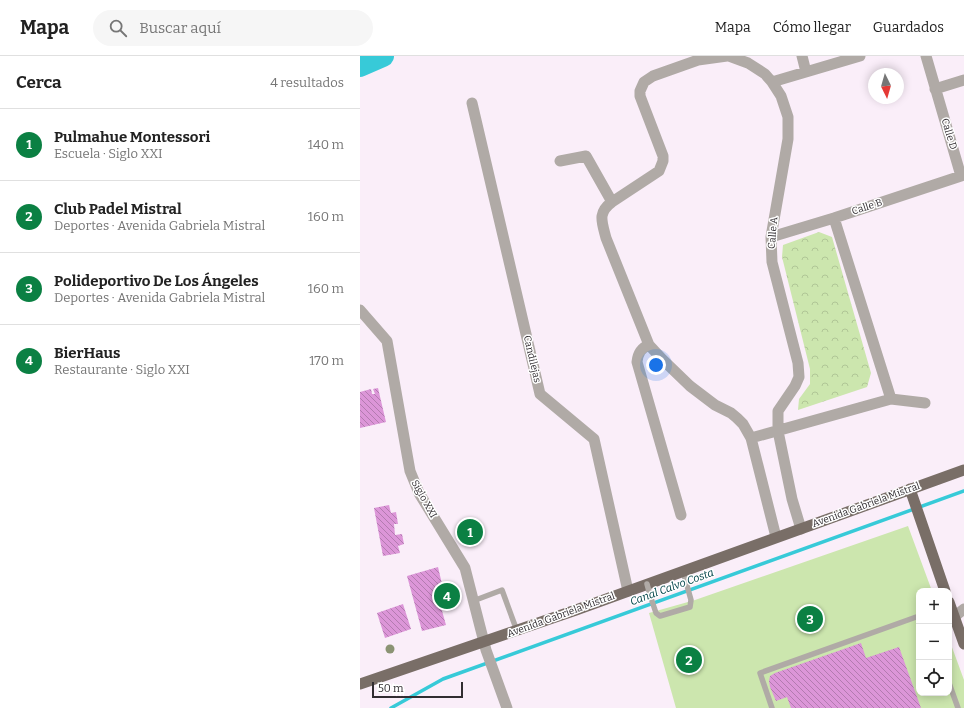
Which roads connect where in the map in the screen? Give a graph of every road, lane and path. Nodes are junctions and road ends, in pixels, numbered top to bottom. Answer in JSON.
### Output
{"nodes":[{"id":1,"x":728,"y":56,"type":"edge"},
{"id":2,"x":802,"y":56,"type":"edge"},
{"id":3,"x":860,"y":56,"type":"edge"},
{"id":4,"x":926,"y":56,"type":"edge"},
{"id":5,"x":806,"y":72,"type":"junction"},
{"id":6,"x":964,"y":80,"type":"edge"},
{"id":7,"x":772,"y":82,"type":"junction"},
{"id":8,"x":935,"y":89,"type":"junction"},
{"id":9,"x":472,"y":103,"type":"dead end"},
{"id":10,"x":560,"y":161,"type":"dead end"},
{"id":11,"x":963,"y":176,"type":"edge"},
{"id":12,"x":612,"y":202,"type":"junction"},
{"id":13,"x":834,"y":218,"type":"junction"},
{"id":14,"x":771,"y":237,"type":"junction"},
{"id":15,"x":360,"y":310,"type":"edge"},
{"id":16,"x":649,"y":345,"type":"junction"},
{"id":17,"x":891,"y":399,"type":"junction"},
{"id":18,"x":925,"y":403,"type":"dead end"},
{"id":19,"x":778,"y":431,"type":"junction"},
{"id":20,"x":751,"y":438,"type":"junction"},
{"id":21,"x":964,"y":470,"type":"edge"},
{"id":22,"x":912,"y":494,"type":"junction"},
{"id":23,"x":681,"y":515,"type":"dead end"},
{"id":24,"x":801,"y":529,"type":"junction"},
{"id":25,"x":776,"y":537,"type":"junction"},
{"id":26,"x":684,"y":577,"type":"junction"},
{"id":27,"x":944,"y":588,"type":"edge"},
{"id":28,"x":649,"y":590,"type":"junction"},
{"id":29,"x":628,"y":591,"type":"junction"},
{"id":30,"x":473,"y":601,"type":"junction"},
{"id":31,"x":964,"y":609,"type":"edge"},
{"id":32,"x":952,"y":612,"type":"edge"},
{"id":33,"x":916,"y":617,"type":"edge"},
{"id":34,"x":954,"y":617,"type":"junction"},
{"id":35,"x":517,"y":631,"type":"junction"},
{"id":36,"x":964,"y":644,"type":"edge"},
{"id":37,"x":485,"y":648,"type":"junction"},
{"id":38,"x":360,"y":684,"type":"edge"},
{"id":39,"x":952,"y":691,"type":"edge"},
{"id":40,"x":507,"y":708,"type":"edge"},
{"id":41,"x":772,"y":708,"type":"edge"},
{"id":42,"x":958,"y":708,"type":"edge"}],
"edges":[{"from":1,"to":7,"type":"street","name":"Calle A"},
{"from":1,"to":12,"type":"street","name":"Calle A"},
{"from":2,"to":5,"type":"street"},
{"from":3,"to":5,"type":"street"},
{"from":4,"to":8,"type":"street","name":"Calle D"},
{"from":5,"to":7,"type":"street"},
{"from":6,"to":8,"type":"street"},
{"from":7,"to":14,"type":"street","name":"Calle A"},
{"from":8,"to":11,"type":"street","name":"Calle D"},
{"from":9,"to":29,"type":"street","name":"Candilejas"},
{"from":10,"to":12,"type":"street"},
{"from":11,"to":13,"type":"street","name":"Calle B"},
{"from":12,"to":16,"type":"street","name":"Calle A"},
{"from":13,"to":14,"type":"street","name":"Calle B"},
{"from":13,"to":17,"type":"street"},
{"from":14,"to":19,"type":"street","name":"Calle A"},
{"from":15,"to":30,"type":"street","name":"Siglo XXI"},
{"from":16,"to":20,"type":"street","name":"Calle A"},
{"from":16,"to":23,"type":"street"},
{"from":17,"to":18,"type":"street"},
{"from":17,"to":19,"type":"street"},
{"from":19,"to":20,"type":"street"},
{"from":19,"to":24,"type":"street","name":"Calle A"},
{"from":20,"to":25,"type":"street","name":"Calle A"},
{"from":21,"to":22,"type":"main road","name":"Avenida Gabriela Mistral"},
{"from":22,"to":24,"type":"main road","name":"Avenida Gabriela Mistral"},
{"from":22,"to":27,"type":"main road"},
{"from":24,"to":25,"type":"main road","name":"Avenida Gabriela Mistral"},
{"from":25,"to":26,"type":"main road","name":"Avenida Gabriela Mistral"},
{"from":26,"to":28,"type":"main road","name":"Avenida Gabriela Mistral"},
{"from":26,"to":28,"type":"lane"},
{"from":28,"to":29,"type":"main road","name":"Avenida Gabriela Mistral"},
{"from":29,"to":35,"type":"main road","name":"Avenida Gabriela Mistral"},
{"from":30,"to":35,"type":"lane"},
{"from":30,"to":37,"type":"street","name":"Siglo XXI"},
{"from":31,"to":34,"type":"street"},
{"from":32,"to":34,"type":"main road"},
{"from":33,"to":41,"type":"lane"},
{"from":34,"to":36,"type":"main road"},
{"from":35,"to":37,"type":"main road","name":"Avenida Gabriela Mistral"},
{"from":37,"to":38,"type":"main road","name":"Avenida Gabriela Mistral"},
{"from":37,"to":40,"type":"street","name":"Siglo XXI"},
{"from":39,"to":42,"type":"lane"}]}
